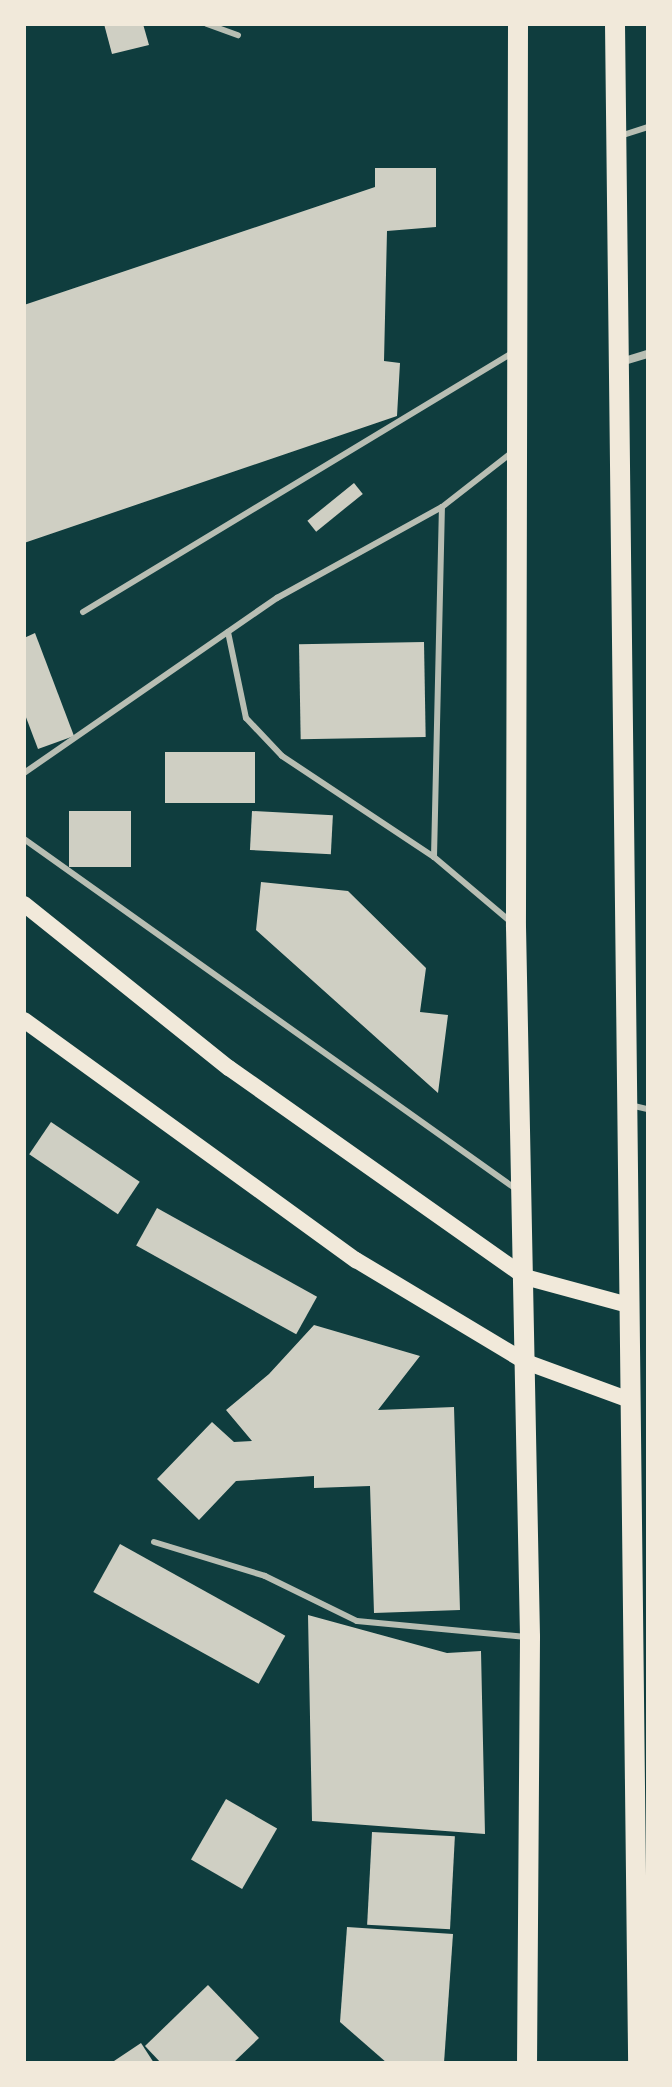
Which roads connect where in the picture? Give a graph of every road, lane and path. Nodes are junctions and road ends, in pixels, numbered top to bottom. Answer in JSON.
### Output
{"nodes":[{"id":1,"x":207,"y":24,"type":"edge"},
{"id":2,"x":518,"y":24,"type":"edge"},
{"id":3,"x":615,"y":24,"type":"edge"},
{"id":4,"x":238,"y":35,"type":"dead end"},
{"id":5,"x":648,"y":127,"type":"edge"},
{"id":6,"x":617,"y":138,"type":"junction"},
{"id":7,"x":515,"y":351,"type":"junction"},
{"id":8,"x":648,"y":354,"type":"edge"},
{"id":9,"x":621,"y":362,"type":"junction"},
{"id":10,"x":517,"y":448,"type":"junction"},
{"id":11,"x":442,"y":507,"type":"junction"},
{"id":12,"x":83,"y":612,"type":"dead end"},
{"id":13,"x":228,"y":632,"type":"junction"},
{"id":14,"x":24,"y":773,"type":"edge"},
{"id":15,"x":24,"y":839,"type":"edge"},
{"id":16,"x":434,"y":857,"type":"junction"},
{"id":17,"x":24,"y":904,"type":"edge"},
{"id":18,"x":516,"y":927,"type":"junction"},
{"id":19,"x":24,"y":1020,"type":"edge"},
{"id":20,"x":627,"y":1105,"type":"junction"},
{"id":21,"x":648,"y":1109,"type":"edge"},
{"id":22,"x":525,"y":1196,"type":"junction"},
{"id":23,"x":525,"y":1277,"type":"junction"},
{"id":24,"x":628,"y":1305,"type":"junction"},
{"id":25,"x":526,"y":1362,"type":"junction"},
{"id":26,"x":634,"y":1400,"type":"junction"},
{"id":27,"x":154,"y":1542,"type":"dead end"},
{"id":28,"x":530,"y":1637,"type":"junction"},
{"id":29,"x":527,"y":2063,"type":"edge"},
{"id":30,"x":638,"y":2063,"type":"edge"}],
"edges":[{"from":1,"to":4,"type":"lane"},
{"from":2,"to":7,"type":"main road"},
{"from":3,"to":6,"type":"main road"},
{"from":5,"to":6,"type":"lane"},
{"from":6,"to":9,"type":"main road"},
{"from":7,"to":10,"type":"main road"},
{"from":7,"to":12,"type":"lane"},
{"from":8,"to":9,"type":"street"},
{"from":9,"to":20,"type":"main road"},
{"from":10,"to":11,"type":"lane"},
{"from":10,"to":18,"type":"main road"},
{"from":11,"to":13,"type":"lane"},
{"from":11,"to":16,"type":"lane"},
{"from":13,"to":14,"type":"lane"},
{"from":13,"to":16,"type":"lane"},
{"from":15,"to":22,"type":"lane"},
{"from":16,"to":18,"type":"lane"},
{"from":17,"to":23,"type":"main road"},
{"from":18,"to":22,"type":"main road"},
{"from":19,"to":25,"type":"main road"},
{"from":20,"to":21,"type":"lane"},
{"from":20,"to":24,"type":"main road"},
{"from":22,"to":23,"type":"main road"},
{"from":23,"to":24,"type":"main road"},
{"from":23,"to":25,"type":"main road"},
{"from":24,"to":26,"type":"main road"},
{"from":25,"to":26,"type":"main road"},
{"from":25,"to":28,"type":"main road"},
{"from":26,"to":30,"type":"main road"},
{"from":27,"to":28,"type":"lane"},
{"from":28,"to":29,"type":"main road"}]}
